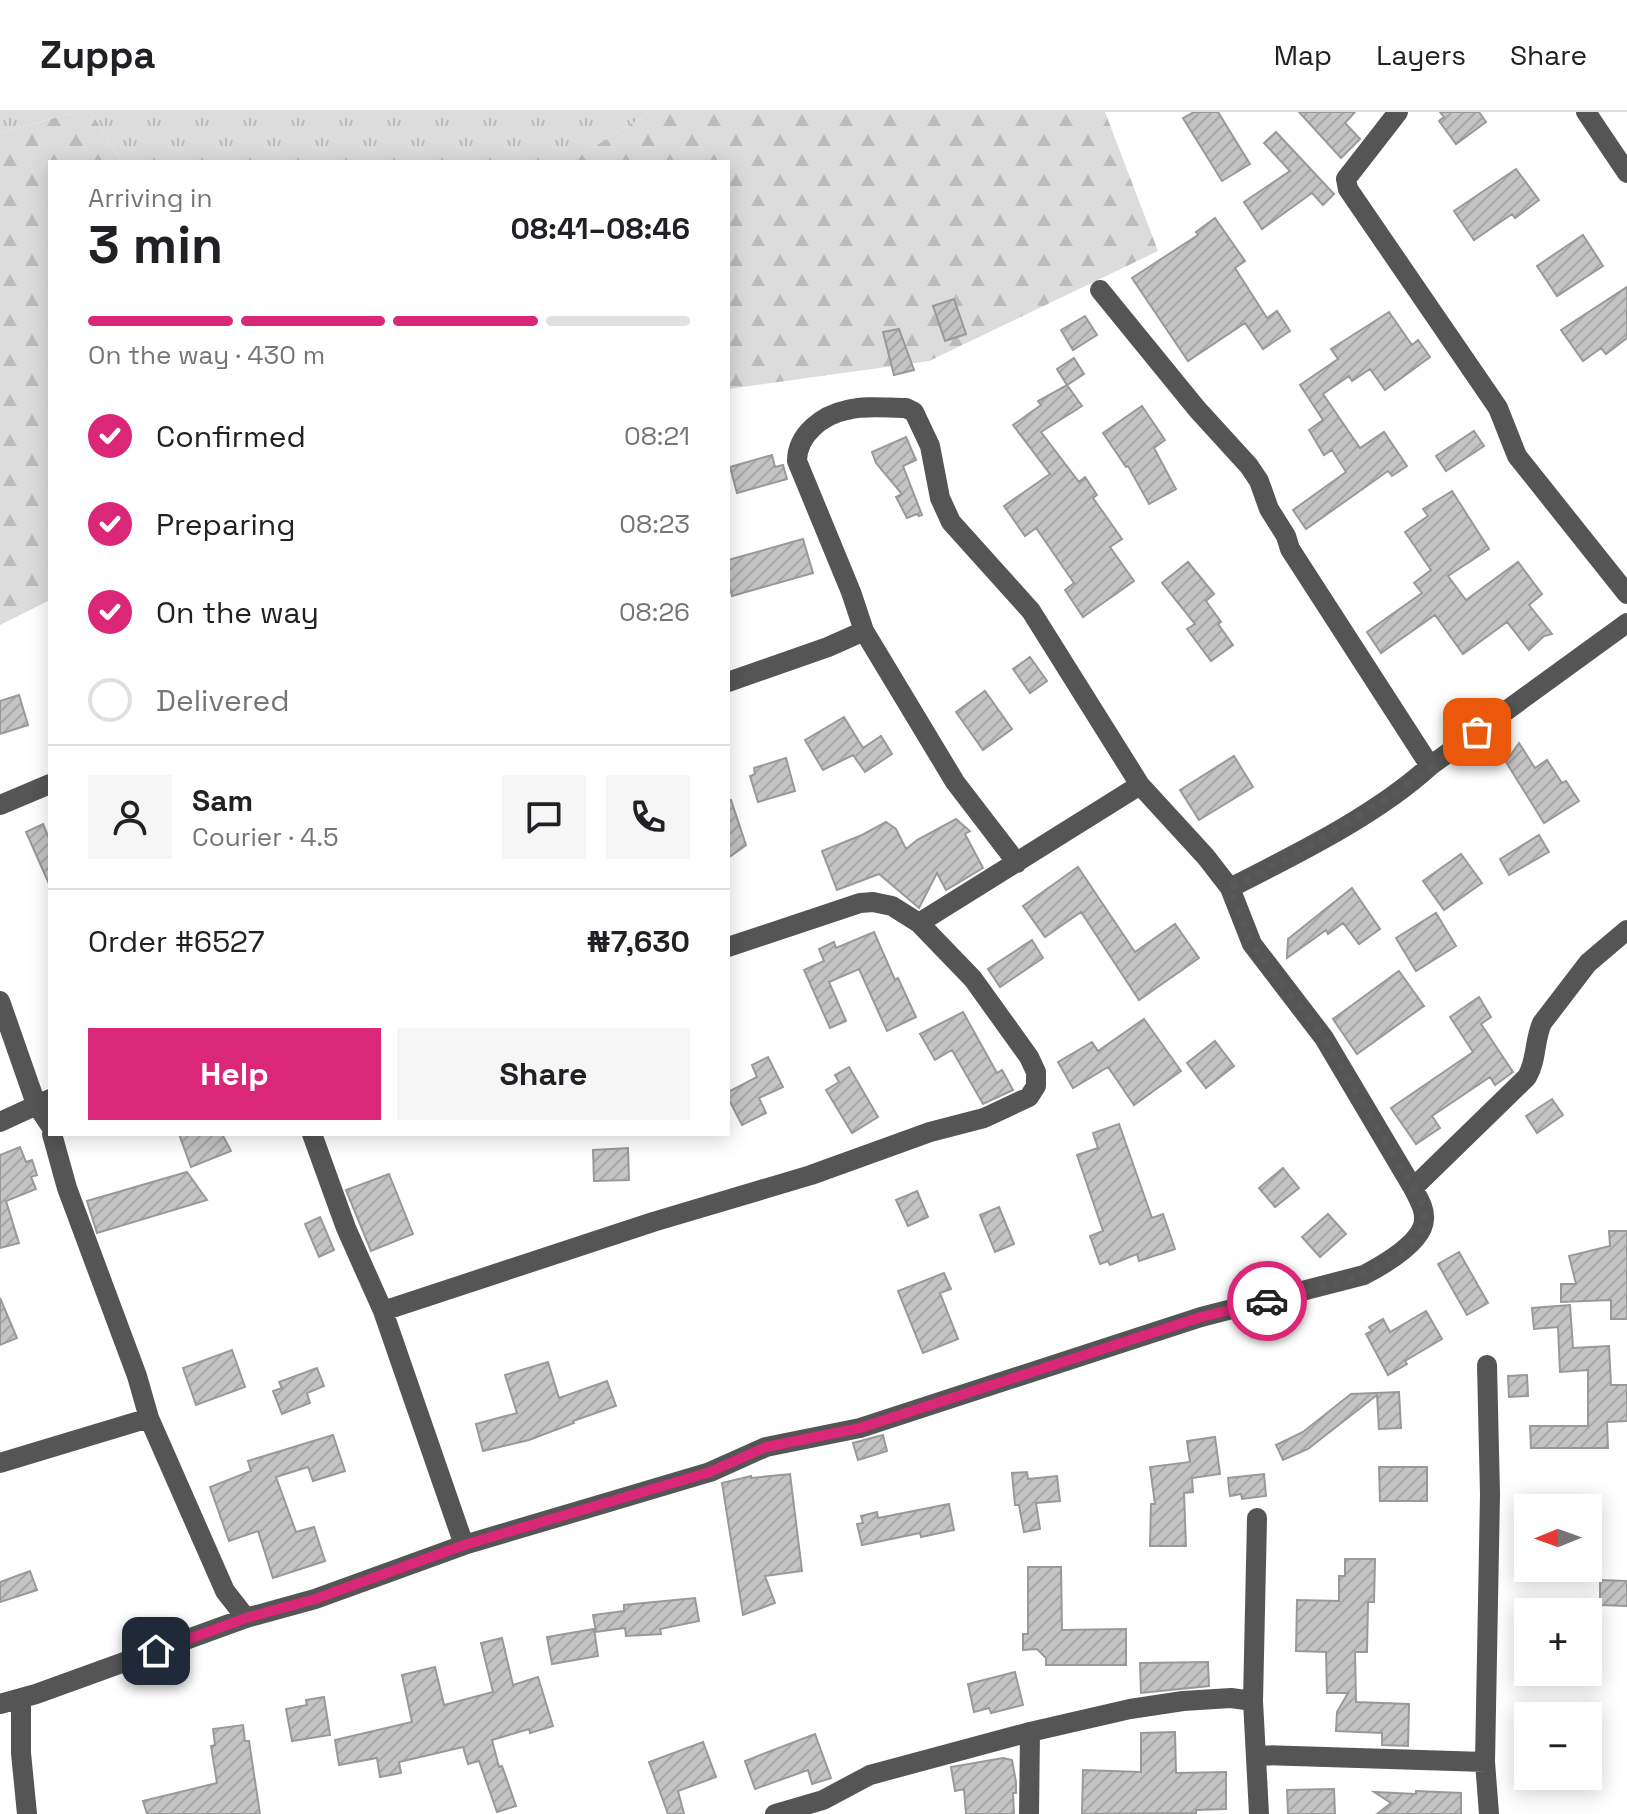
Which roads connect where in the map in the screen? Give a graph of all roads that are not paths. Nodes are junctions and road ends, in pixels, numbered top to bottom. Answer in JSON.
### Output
{"nodes":[{"id":1,"x":1398,"y":112,"type":"edge"},
{"id":2,"x":1586,"y":112,"type":"edge"},
{"id":3,"x":1627,"y":173,"type":"edge"},
{"id":4,"x":1100,"y":290,"type":"dead end"},
{"id":5,"x":1627,"y":594,"type":"edge"},
{"id":6,"x":1627,"y":623,"type":"edge"},
{"id":7,"x":864,"y":631,"type":"junction"},
{"id":8,"x":730,"y":681,"type":"edge"},
{"id":9,"x":1430,"y":766,"type":"junction"},
{"id":10,"x":48,"y":785,"type":"edge"},
{"id":11,"x":1140,"y":785,"type":"junction"},
{"id":12,"x":0,"y":805,"type":"edge"},
{"id":13,"x":1017,"y":863,"type":"junction"},
{"id":14,"x":1230,"y":888,"type":"junction"},
{"id":15,"x":919,"y":923,"type":"junction"},
{"id":16,"x":1627,"y":930,"type":"edge"},
{"id":17,"x":730,"y":946,"type":"edge"},
{"id":18,"x":0,"y":1001,"type":"edge"},
{"id":19,"x":43,"y":1102,"type":"edge"},
{"id":20,"x":0,"y":1122,"type":"edge"},
{"id":21,"x":53,"y":1136,"type":"edge"},
{"id":22,"x":313,"y":1136,"type":"edge"},
{"id":23,"x":1413,"y":1188,"type":"junction"},
{"id":24,"x":383,"y":1311,"type":"junction"},
{"id":25,"x":1487,"y":1365,"type":"dead end"},
{"id":26,"x":149,"y":1418,"type":"junction"},
{"id":27,"x":0,"y":1463,"type":"edge"},
{"id":28,"x":1257,"y":1518,"type":"dead end"},
{"id":29,"x":464,"y":1545,"type":"junction"},
{"id":30,"x":246,"y":1618,"type":"junction"},
{"id":31,"x":21,"y":1698,"type":"junction"},
{"id":32,"x":1253,"y":1701,"type":"junction"},
{"id":33,"x":0,"y":1704,"type":"edge"},
{"id":34,"x":1030,"y":1732,"type":"junction"},
{"id":35,"x":1258,"y":1755,"type":"junction"},
{"id":36,"x":1485,"y":1762,"type":"junction"},
{"id":37,"x":823,"y":1807,"type":"edge"},
{"id":38,"x":27,"y":1814,"type":"edge"},
{"id":39,"x":775,"y":1814,"type":"edge"},
{"id":40,"x":1029,"y":1814,"type":"edge"},
{"id":41,"x":1259,"y":1814,"type":"edge"},
{"id":42,"x":1489,"y":1814,"type":"edge"}],
"edges":[{"from":1,"to":5,"type":"street"},
{"from":2,"to":3,"type":"street"},
{"from":4,"to":9,"type":"street"},
{"from":6,"to":9,"type":"street"},
{"from":7,"to":8,"type":"street"},
{"from":7,"to":11,"type":"street"},
{"from":7,"to":13,"type":"street"},
{"from":9,"to":14,"type":"street"},
{"from":10,"to":12,"type":"street"},
{"from":11,"to":13,"type":"street"},
{"from":11,"to":14,"type":"street"},
{"from":13,"to":15,"type":"street"},
{"from":14,"to":23,"type":"street"},
{"from":15,"to":17,"type":"street"},
{"from":15,"to":24,"type":"street"},
{"from":16,"to":23,"type":"street"},
{"from":18,"to":19,"type":"street"},
{"from":19,"to":20,"type":"street"},
{"from":21,"to":26,"type":"street"},
{"from":22,"to":24,"type":"street"},
{"from":23,"to":29,"type":"street"},
{"from":24,"to":29,"type":"street"},
{"from":25,"to":36,"type":"street"},
{"from":26,"to":27,"type":"street"},
{"from":26,"to":30,"type":"street"},
{"from":28,"to":32,"type":"street"},
{"from":29,"to":30,"type":"street"},
{"from":30,"to":31,"type":"street"},
{"from":31,"to":33,"type":"street"},
{"from":31,"to":38,"type":"street"},
{"from":32,"to":34,"type":"street"},
{"from":32,"to":35,"type":"street"},
{"from":34,"to":37,"type":"street"},
{"from":34,"to":40,"type":"street"},
{"from":35,"to":36,"type":"street"},
{"from":35,"to":41,"type":"street"},
{"from":36,"to":42,"type":"street"},
{"from":37,"to":39,"type":"street"}]}
